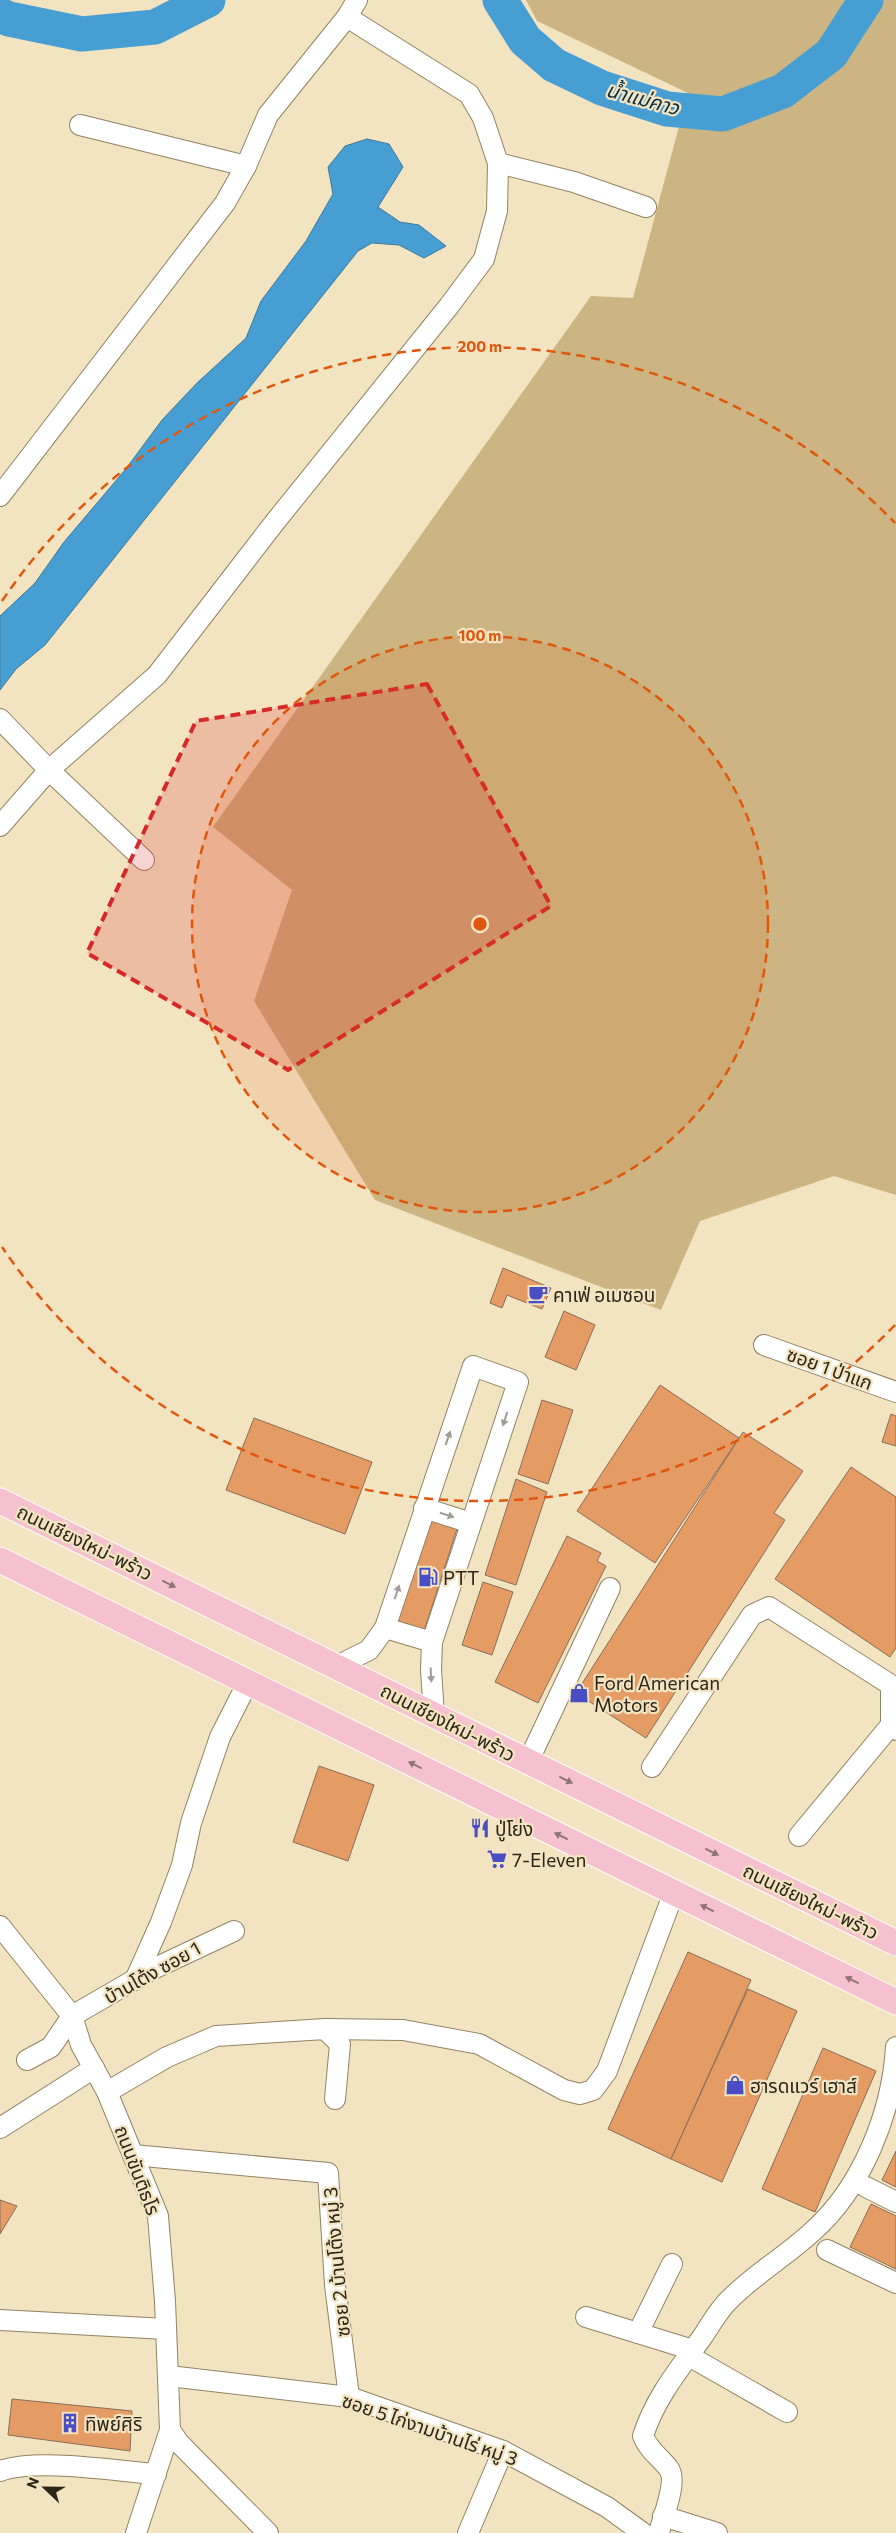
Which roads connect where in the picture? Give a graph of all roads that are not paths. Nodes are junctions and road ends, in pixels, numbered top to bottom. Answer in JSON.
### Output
{"nodes":[{"id":1,"x":358,"y":0,"type":"edge"},
{"id":2,"x":347,"y":17,"type":"junction"},
{"id":3,"x":80,"y":125,"type":"dead end"},
{"id":4,"x":498,"y":163,"type":"junction"},
{"id":5,"x":246,"y":166,"type":"junction"},
{"id":6,"x":646,"y":207,"type":"dead end"},
{"id":7,"x":0,"y":496,"type":"edge"},
{"id":8,"x":0,"y":719,"type":"edge"},
{"id":9,"x":49,"y":770,"type":"junction"},
{"id":10,"x":0,"y":826,"type":"edge"},
{"id":11,"x":144,"y":860,"type":"dead end"},
{"id":12,"x":764,"y":1345,"type":"dead end"},
{"id":13,"x":896,"y":1392,"type":"edge"},
{"id":14,"x":0,"y":1500,"type":"edge"},
{"id":15,"x":424,"y":1508,"type":"junction"},
{"id":16,"x":471,"y":1523,"type":"junction"},
{"id":17,"x":0,"y":1560,"type":"edge"},
{"id":18,"x":610,"y":1588,"type":"dead end"},
{"id":19,"x":385,"y":1628,"type":"junction"},
{"id":20,"x":432,"y":1642,"type":"junction"},
{"id":21,"x":337,"y":1666,"type":"junction"},
{"id":22,"x":248,"y":1682,"type":"junction"},
{"id":23,"x":434,"y":1715,"type":"junction"},
{"id":24,"x":894,"y":1728,"type":"edge"},
{"id":25,"x":528,"y":1762,"type":"junction"},
{"id":26,"x":652,"y":1768,"type":"dead end"},
{"id":27,"x":799,"y":1836,"type":"dead end"},
{"id":28,"x":674,"y":1892,"type":"junction"},
{"id":29,"x":0,"y":1926,"type":"edge"},
{"id":30,"x":234,"y":1931,"type":"dead end"},
{"id":31,"x":896,"y":1943,"type":"edge"},
{"id":32,"x":135,"y":1980,"type":"junction"},
{"id":33,"x":896,"y":2002,"type":"edge"},
{"id":34,"x":72,"y":2016,"type":"junction"},
{"id":35,"x":325,"y":2029,"type":"junction"},
{"id":36,"x":896,"y":2047,"type":"edge"},
{"id":37,"x":27,"y":2060,"type":"dead end"},
{"id":38,"x":94,"y":2068,"type":"junction"},
{"id":39,"x":107,"y":2092,"type":"junction"},
{"id":40,"x":335,"y":2099,"type":"dead end"},
{"id":41,"x":0,"y":2128,"type":"edge"},
{"id":42,"x":132,"y":2155,"type":"junction"},
{"id":43,"x":866,"y":2188,"type":"dead end"},
{"id":44,"x":896,"y":2202,"type":"edge"},
{"id":45,"x":827,"y":2250,"type":"dead end"},
{"id":46,"x":672,"y":2264,"type":"dead end"},
{"id":47,"x":896,"y":2283,"type":"edge"},
{"id":48,"x":586,"y":2317,"type":"dead end"},
{"id":49,"x":0,"y":2320,"type":"edge"},
{"id":50,"x":166,"y":2329,"type":"junction"},
{"id":51,"x":638,"y":2333,"type":"junction"},
{"id":52,"x":691,"y":2353,"type":"junction"},
{"id":53,"x":169,"y":2376,"type":"junction"},
{"id":54,"x":349,"y":2397,"type":"junction"},
{"id":55,"x":787,"y":2412,"type":"dead end"},
{"id":56,"x":170,"y":2430,"type":"junction"},
{"id":57,"x":503,"y":2451,"type":"junction"},
{"id":58,"x":0,"y":2471,"type":"edge"},
{"id":59,"x":156,"y":2474,"type":"junction"},
{"id":60,"x":661,"y":2524,"type":"edge"},
{"id":61,"x":136,"y":2533,"type":"edge"},
{"id":62,"x":268,"y":2533,"type":"edge"},
{"id":63,"x":468,"y":2533,"type":"edge"},
{"id":64,"x":643,"y":2533,"type":"edge"},
{"id":65,"x":717,"y":2533,"type":"edge"}],
"edges":[{"from":1,"to":2,"type":"street"},
{"from":2,"to":4,"type":"street"},
{"from":2,"to":5,"type":"street"},
{"from":3,"to":5,"type":"street"},
{"from":4,"to":6,"type":"street"},
{"from":4,"to":9,"type":"street"},
{"from":5,"to":7,"type":"street"},
{"from":8,"to":9,"type":"street"},
{"from":9,"to":10,"type":"street"},
{"from":9,"to":11,"type":"street"},
{"from":12,"to":13,"type":"street","name":"ซอย 1 ป่าแก"},
{"from":14,"to":21,"type":"main road","name":"ถนนเชียงใหม่-พร้าว","one_way":true},
{"from":15,"to":16,"type":"street","one_way":true},
{"from":15,"to":16,"type":"street","one_way":true},
{"from":19,"to":15,"type":"street","one_way":true},
{"from":16,"to":20,"type":"street"},
{"from":17,"to":22,"type":"main road"},
{"from":18,"to":25,"type":"street"},
{"from":19,"to":20,"type":"street"},
{"from":19,"to":21,"type":"street"},
{"from":20,"to":23,"type":"street","one_way":true},
{"from":21,"to":23,"type":"main road","name":"ถนนเชียงใหม่-พร้าว"},
{"from":28,"to":22,"type":"main road","one_way":true},
{"from":22,"to":32,"type":"street"},
{"from":23,"to":25,"type":"main road","name":"ถนนเชียงใหม่-พร้าว"},
{"from":24,"to":26,"type":"street"},
{"from":24,"to":27,"type":"street"},
{"from":25,"to":31,"type":"main road","name":"ถนนเชียงใหม่-พร้าว","one_way":true},
{"from":33,"to":28,"type":"main road","one_way":true},
{"from":28,"to":35,"type":"street"},
{"from":29,"to":34,"type":"street","name":"ถนนขันติธโร"},
{"from":30,"to":32,"type":"street","name":"บ้านโต้ง ซอย 1"},
{"from":32,"to":34,"type":"street","name":"บ้านโต้ง ซอย 1"},
{"from":34,"to":37,"type":"street"},
{"from":34,"to":38,"type":"street","name":"ถนนขันติธโร"},
{"from":35,"to":39,"type":"street"},
{"from":35,"to":40,"type":"street"},
{"from":36,"to":52,"type":"street"},
{"from":38,"to":39,"type":"street","name":"ถนนขันติธโร"},
{"from":38,"to":41,"type":"street"},
{"from":39,"to":42,"type":"street","name":"ถนนขันติธโร"},
{"from":42,"to":50,"type":"street","name":"ถนนขันติธโร"},
{"from":42,"to":54,"type":"street","name":"ซอย 2 บ้านโต้ง หมู่ 3"},
{"from":43,"to":44,"type":"street"},
{"from":45,"to":47,"type":"street"},
{"from":46,"to":51,"type":"street"},
{"from":48,"to":51,"type":"street"},
{"from":49,"to":50,"type":"street"},
{"from":50,"to":53,"type":"street","name":"ถนนขันติธโร"},
{"from":51,"to":52,"type":"street"},
{"from":52,"to":55,"type":"street"},
{"from":52,"to":60,"type":"street"},
{"from":53,"to":54,"type":"street","name":"ซอย 5 ไก่งามบ้านไร่ หมู่ 3"},
{"from":53,"to":56,"type":"street","name":"ถนนขันติธโร"},
{"from":54,"to":57,"type":"street","name":"ซอย 5 ไก่งามบ้านไร่ หมู่ 3"},
{"from":56,"to":59,"type":"street","name":"ถนนขันติธโร"},
{"from":56,"to":62,"type":"street"},
{"from":57,"to":63,"type":"street"},
{"from":57,"to":64,"type":"street","name":"ซอย 5 ไก่งามบ้านไร่ หมู่ 3"},
{"from":58,"to":59,"type":"street"},
{"from":59,"to":61,"type":"street","name":"ถนนขันติธโร"},
{"from":60,"to":65,"type":"street"}]}
